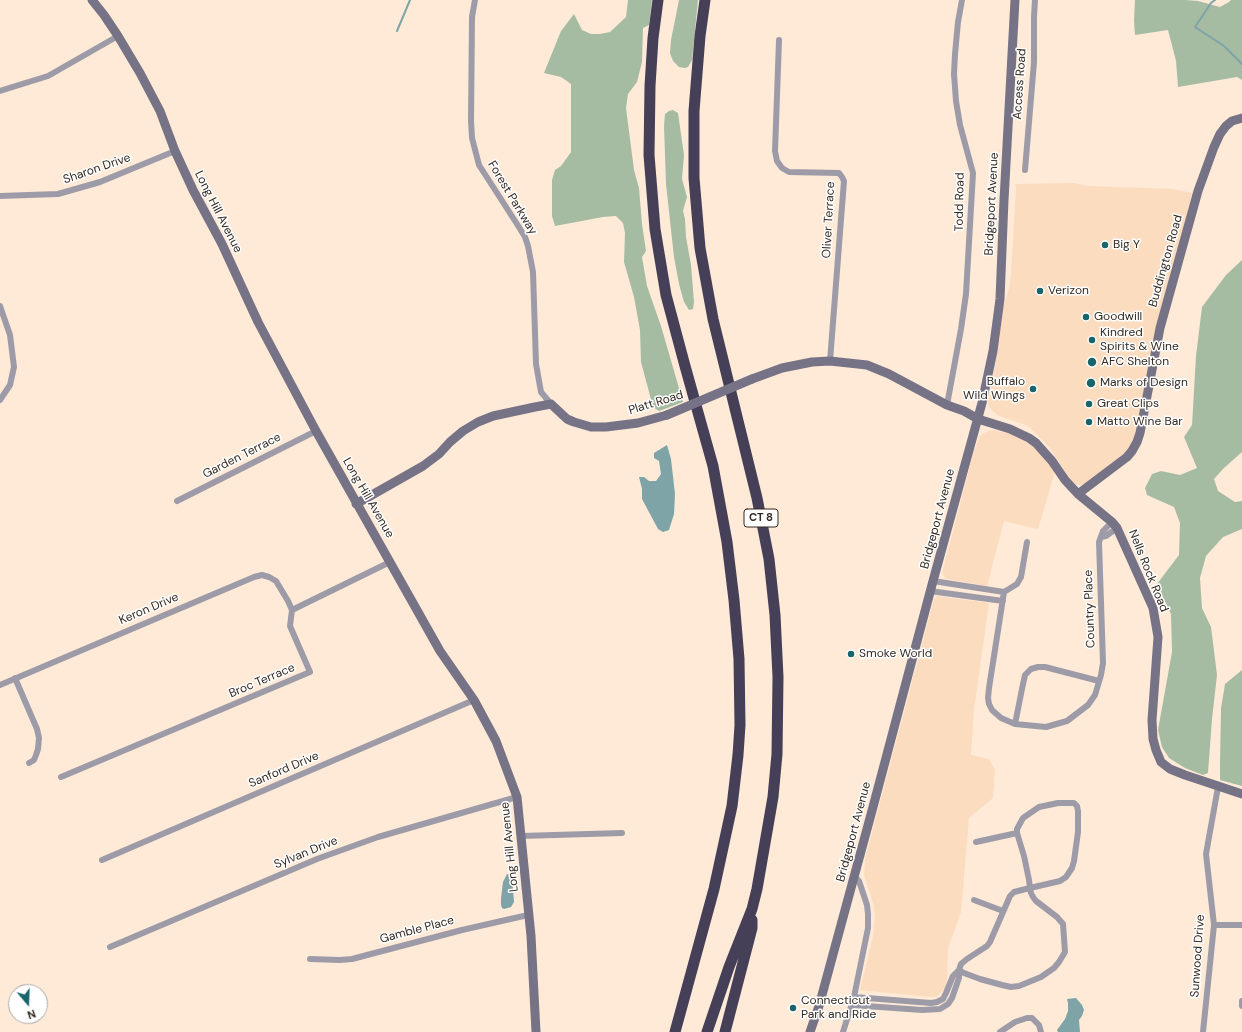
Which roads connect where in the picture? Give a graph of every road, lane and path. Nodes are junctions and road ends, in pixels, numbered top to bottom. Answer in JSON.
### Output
{"nodes":[{"id":1,"x":92,"y":0,"type":"edge"},
{"id":2,"x":475,"y":0,"type":"edge"},
{"id":3,"x":658,"y":0,"type":"edge"},
{"id":4,"x":705,"y":0,"type":"edge"},
{"id":5,"x":962,"y":0,"type":"edge"},
{"id":6,"x":1015,"y":0,"type":"edge"},
{"id":7,"x":1035,"y":0,"type":"edge"},
{"id":8,"x":118,"y":36,"type":"junction"},
{"id":9,"x":779,"y":40,"type":"dead end"},
{"id":10,"x":0,"y":91,"type":"edge"},
{"id":11,"x":1242,"y":118,"type":"edge"},
{"id":12,"x":176,"y":152,"type":"junction"},
{"id":13,"x":1025,"y":170,"type":"dead end"},
{"id":14,"x":0,"y":196,"type":"edge"},
{"id":15,"x":0,"y":306,"type":"edge"},
{"id":16,"x":830,"y":361,"type":"junction"},
{"id":17,"x":0,"y":400,"type":"edge"},
{"id":18,"x":551,"y":404,"type":"junction"},
{"id":19,"x":947,"y":405,"type":"junction"},
{"id":20,"x":978,"y":418,"type":"junction"},
{"id":21,"x":316,"y":431,"type":"junction"},
{"id":22,"x":1078,"y":494,"type":"junction"},
{"id":23,"x":177,"y":501,"type":"dead end"},
{"id":24,"x":356,"y":504,"type":"junction"},
{"id":25,"x":1115,"y":525,"type":"junction"},
{"id":26,"x":1027,"y":542,"type":"dead end"},
{"id":27,"x":390,"y":562,"type":"junction"},
{"id":28,"x":933,"y":581,"type":"junction"},
{"id":29,"x":930,"y":591,"type":"junction"},
{"id":30,"x":1004,"y":592,"type":"junction"},
{"id":31,"x":1002,"y":601,"type":"junction"},
{"id":32,"x":292,"y":610,"type":"junction"},
{"id":33,"x":15,"y":678,"type":"junction"},
{"id":34,"x":1099,"y":681,"type":"junction"},
{"id":35,"x":0,"y":685,"type":"edge"},
{"id":36,"x":474,"y":700,"type":"junction"},
{"id":37,"x":1015,"y":724,"type":"junction"},
{"id":38,"x":29,"y":763,"type":"dead end"},
{"id":39,"x":61,"y":777,"type":"dead end"},
{"id":40,"x":1218,"y":787,"type":"junction"},
{"id":41,"x":1242,"y":794,"type":"edge"},
{"id":42,"x":517,"y":797,"type":"junction"},
{"id":43,"x":1017,"y":833,"type":"junction"},
{"id":44,"x":622,"y":834,"type":"dead end"},
{"id":45,"x":521,"y":836,"type":"junction"},
{"id":46,"x":976,"y":842,"type":"dead end"},
{"id":47,"x":102,"y":860,"type":"dead end"},
{"id":48,"x":854,"y":876,"type":"junction"},
{"id":49,"x":1030,"y":888,"type":"junction"},
{"id":50,"x":974,"y":900,"type":"dead end"},
{"id":51,"x":752,"y":909,"type":"junction"},
{"id":52,"x":1002,"y":911,"type":"junction"},
{"id":53,"x":528,"y":915,"type":"junction"},
{"id":54,"x":1242,"y":924,"type":"edge"},
{"id":55,"x":1214,"y":925,"type":"junction"},
{"id":56,"x":110,"y":947,"type":"dead end"},
{"id":57,"x":310,"y":959,"type":"dead end"},
{"id":58,"x":959,"y":970,"type":"junction"},
{"id":59,"x":854,"y":997,"type":"junction"},
{"id":60,"x":1242,"y":1002,"type":"edge"},
{"id":61,"x":931,"y":1003,"type":"junction"},
{"id":62,"x":852,"y":1005,"type":"junction"},
{"id":63,"x":1242,"y":1006,"type":"edge"},
{"id":64,"x":932,"y":1010,"type":"junction"},
{"id":65,"x":536,"y":1032,"type":"edge"},
{"id":66,"x":674,"y":1032,"type":"edge"},
{"id":67,"x":707,"y":1032,"type":"edge"},
{"id":68,"x":725,"y":1032,"type":"edge"},
{"id":69,"x":810,"y":1032,"type":"edge"},
{"id":70,"x":843,"y":1032,"type":"edge"},
{"id":71,"x":1000,"y":1032,"type":"edge"},
{"id":72,"x":1041,"y":1032,"type":"edge"},
{"id":73,"x":1204,"y":1032,"type":"edge"}],
"edges":[{"from":1,"to":8,"type":"street","name":"Long Hill Avenue"},
{"from":2,"to":18,"type":"street","name":"Forest Parkway"},
{"from":3,"to":66,"type":"highway"},
{"from":4,"to":51,"type":"highway","number":"CT 8"},
{"from":5,"to":19,"type":"street","name":"Todd Road"},
{"from":6,"to":20,"type":"street","name":"Bridgeport Avenue"},
{"from":7,"to":13,"type":"street","name":"Access Road"},
{"from":8,"to":10,"type":"street"},
{"from":8,"to":12,"type":"street","name":"Long Hill Avenue"},
{"from":9,"to":16,"type":"street","name":"Oliver Terrace"},
{"from":11,"to":22,"type":"street","name":"Buddington Road"},
{"from":12,"to":14,"type":"street","name":"Sharon Drive"},
{"from":12,"to":21,"type":"street","name":"Long Hill Avenue"},
{"from":15,"to":17,"type":"street"},
{"from":16,"to":18,"type":"street","name":"Platt Road","bridge":true},
{"from":16,"to":19,"type":"street","name":"Platt Road"},
{"from":18,"to":24,"type":"street"},
{"from":19,"to":20,"type":"street","name":"Platt Road"},
{"from":20,"to":22,"type":"street","name":"Nells Rock Road"},
{"from":20,"to":28,"type":"street","name":"Bridgeport Avenue"},
{"from":21,"to":23,"type":"street","name":"Garden Terrace"},
{"from":21,"to":24,"type":"street","name":"Long Hill Avenue"},
{"from":22,"to":25,"type":"street","name":"Nells Rock Road"},
{"from":24,"to":27,"type":"street","name":"Long Hill Avenue"},
{"from":25,"to":34,"type":"street","name":"Country Place"},
{"from":25,"to":40,"type":"street","name":"Nells Rock Road"},
{"from":26,"to":30,"type":"street"},
{"from":27,"to":32,"type":"street"},
{"from":27,"to":36,"type":"street","name":"Long Hill Avenue"},
{"from":28,"to":29,"type":"street","name":"Bridgeport Avenue"},
{"from":28,"to":30,"type":"street"},
{"from":29,"to":31,"type":"street"},
{"from":29,"to":48,"type":"street","name":"Bridgeport Avenue"},
{"from":30,"to":31,"type":"street","name":"Country Place"},
{"from":31,"to":37,"type":"street","name":"Country Place"},
{"from":32,"to":33,"type":"street","name":"Keron Drive"},
{"from":32,"to":39,"type":"street","name":"Broc Terrace"},
{"from":33,"to":35,"type":"street","name":"Keron Drive"},
{"from":33,"to":38,"type":"street"},
{"from":34,"to":37,"type":"street","name":"Country Place"},
{"from":34,"to":37,"type":"street"},
{"from":36,"to":42,"type":"street","name":"Long Hill Avenue"},
{"from":36,"to":47,"type":"street","name":"Sanford Drive"},
{"from":40,"to":41,"type":"street","name":"Nells Rock Road"},
{"from":40,"to":55,"type":"street","name":"Sunwood Drive"},
{"from":42,"to":45,"type":"street","name":"Long Hill Avenue"},
{"from":42,"to":56,"type":"street","name":"Sylvan Drive"},
{"from":43,"to":46,"type":"street"},
{"from":43,"to":49,"type":"street"},
{"from":43,"to":49,"type":"street"},
{"from":44,"to":45,"type":"street"},
{"from":45,"to":53,"type":"street","name":"Long Hill Avenue"},
{"from":48,"to":59,"type":"street"},
{"from":48,"to":69,"type":"street","name":"Bridgeport Avenue"},
{"from":49,"to":52,"type":"street"},
{"from":49,"to":58,"type":"street"},
{"from":50,"to":52,"type":"street"},
{"from":51,"to":67,"type":"highway","number":"CT 8"},
{"from":51,"to":68,"type":"highway"},
{"from":52,"to":58,"type":"street"},
{"from":53,"to":57,"type":"street","name":"Gamble Place"},
{"from":53,"to":65,"type":"street","name":"Long Hill Avenue"},
{"from":54,"to":55,"type":"street"},
{"from":55,"to":73,"type":"street","name":"Sunwood Drive"},
{"from":58,"to":61,"type":"street"},
{"from":58,"to":64,"type":"street"},
{"from":59,"to":61,"type":"street"},
{"from":59,"to":62,"type":"street"},
{"from":60,"to":63,"type":"street"},
{"from":61,"to":64,"type":"street"},
{"from":62,"to":64,"type":"street"},
{"from":62,"to":70,"type":"street"},
{"from":71,"to":72,"type":"street"}]}
